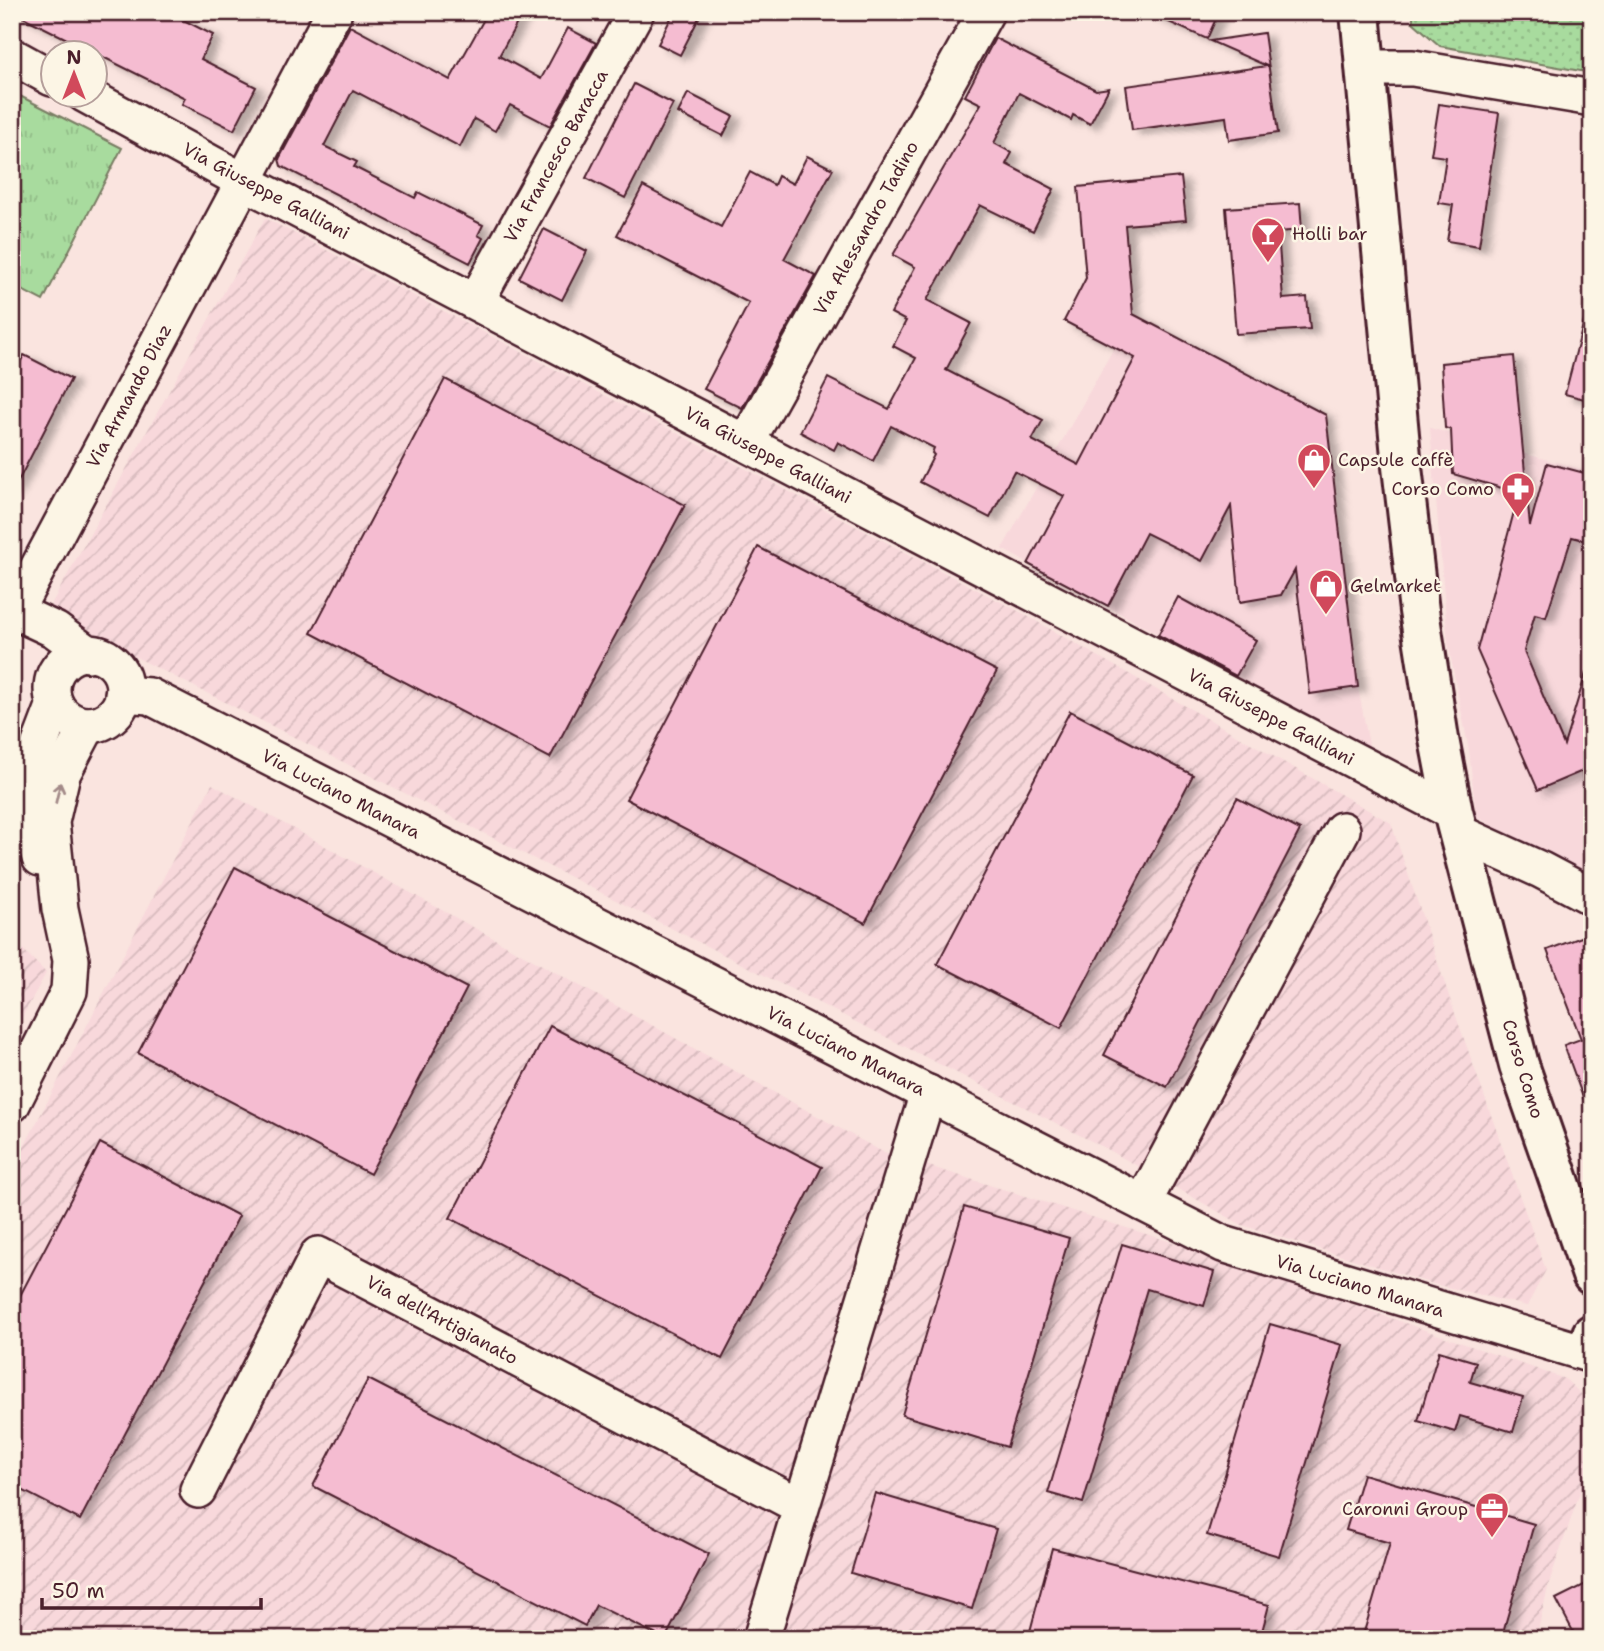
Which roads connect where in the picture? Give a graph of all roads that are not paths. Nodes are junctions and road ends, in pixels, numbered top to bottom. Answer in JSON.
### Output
{"nodes":[{"id":1,"x":334,"y":12,"type":"edge"},
{"id":2,"x":636,"y":12,"type":"edge"},
{"id":3,"x":986,"y":12,"type":"edge"},
{"id":4,"x":1357,"y":13,"type":"edge"},
{"id":5,"x":12,"y":56,"type":"edge"},
{"id":6,"x":1364,"y":68,"type":"junction"},
{"id":7,"x":38,"y":70,"type":"edge"},
{"id":8,"x":1592,"y":98,"type":"edge"},
{"id":9,"x":108,"y":107,"type":"edge"},
{"id":10,"x":243,"y":181,"type":"junction"},
{"id":11,"x":476,"y":301,"type":"junction"},
{"id":12,"x":746,"y":443,"type":"junction"},
{"id":13,"x":19,"y":613,"type":"edge"},
{"id":14,"x":88,"y":654,"type":"junction"},
{"id":15,"x":55,"y":689,"type":"junction"},
{"id":16,"x":123,"y":695,"type":"junction"},
{"id":17,"x":88,"y":725,"type":"junction"},
{"id":18,"x":1456,"y":823,"type":"junction"},
{"id":19,"x":1342,"y":831,"type":"dead end"},
{"id":20,"x":1592,"y":897,"type":"edge"},
{"id":21,"x":60,"y":909,"type":"junction"},
{"id":22,"x":928,"y":1093,"type":"junction"},
{"id":23,"x":12,"y":1104,"type":"edge"},
{"id":24,"x":1143,"y":1203,"type":"junction"},
{"id":25,"x":1592,"y":1275,"type":"edge"},
{"id":26,"x":1592,"y":1355,"type":"edge"},
{"id":27,"x":198,"y":1490,"type":"dead end"},
{"id":28,"x":800,"y":1506,"type":"junction"},
{"id":29,"x":761,"y":1639,"type":"edge"}],
"edges":[{"from":1,"to":10,"type":"street","name":"Via Armando Diaz"},
{"from":2,"to":11,"type":"street","name":"Via Francesco Baracca"},
{"from":3,"to":12,"type":"street","name":"Via Alessandro Tadino"},
{"from":4,"to":6,"type":"main road","name":"Corso Como"},
{"from":5,"to":7,"type":"street"},
{"from":6,"to":8,"type":"street"},
{"from":6,"to":18,"type":"main road","name":"Corso Como"},
{"from":9,"to":10,"type":"street","name":"Via Giuseppe Galliani"},
{"from":10,"to":11,"type":"street","name":"Via Giuseppe Galliani"},
{"from":10,"to":13,"type":"street","name":"Via Armando Diaz"},
{"from":11,"to":12,"type":"street","name":"Via Giuseppe Galliani"},
{"from":12,"to":18,"type":"street","name":"Via Giuseppe Galliani"},
{"from":13,"to":14,"type":"street"},
{"from":13,"to":15,"type":"street"},
{"from":14,"to":15,"type":"street"},
{"from":14,"to":16,"type":"street"},
{"from":15,"to":17,"type":"street"},
{"from":15,"to":21,"type":"street"},
{"from":16,"to":17,"type":"street"},
{"from":16,"to":22,"type":"street","name":"Via Luciano Manara"},
{"from":21,"to":17,"type":"street","one_way":true},
{"from":18,"to":20,"type":"street","name":"Via Giuseppe Galliani"},
{"from":18,"to":25,"type":"main road","name":"Corso Como"},
{"from":19,"to":24,"type":"street"},
{"from":21,"to":23,"type":"street"},
{"from":22,"to":24,"type":"street","name":"Via Luciano Manara"},
{"from":22,"to":28,"type":"street"},
{"from":24,"to":26,"type":"street","name":"Via Luciano Manara"},
{"from":27,"to":28,"type":"street","name":"Via dell'Artigianato"},
{"from":28,"to":29,"type":"street"}]}
